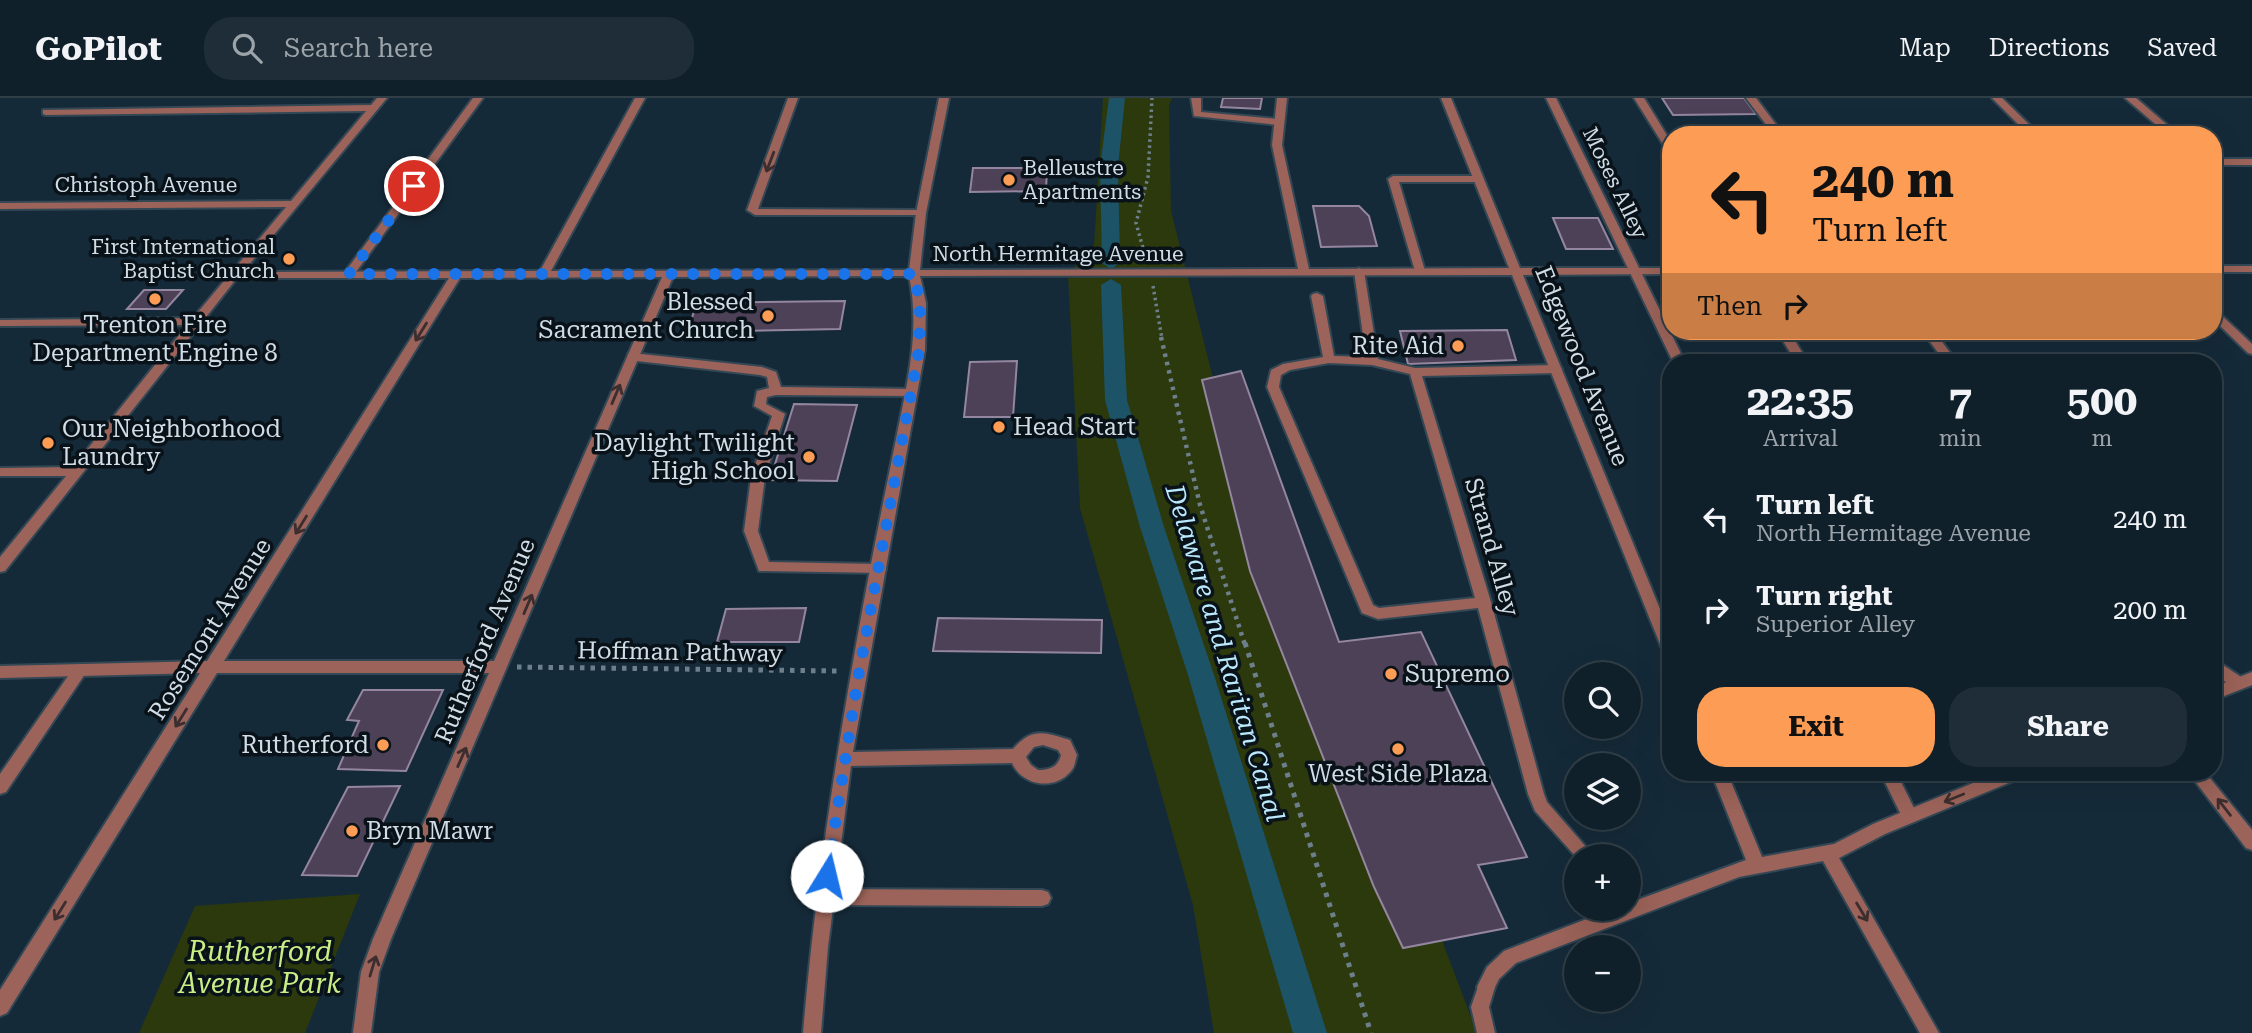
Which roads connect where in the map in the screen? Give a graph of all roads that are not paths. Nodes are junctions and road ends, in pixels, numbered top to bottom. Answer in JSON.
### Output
{"nodes":[{"id":1,"x":280,"y":98,"type":"edge"},
{"id":2,"x":382,"y":98,"type":"edge"},
{"id":3,"x":478,"y":98,"type":"edge"},
{"id":4,"x":640,"y":98,"type":"edge"},
{"id":5,"x":793,"y":98,"type":"edge"},
{"id":6,"x":944,"y":98,"type":"edge"},
{"id":7,"x":1196,"y":98,"type":"edge"},
{"id":8,"x":1282,"y":98,"type":"edge"},
{"id":9,"x":1446,"y":98,"type":"edge"},
{"id":10,"x":1551,"y":98,"type":"edge"},
{"id":11,"x":1639,"y":98,"type":"edge"},
{"id":12,"x":1751,"y":98,"type":"edge"},
{"id":13,"x":1997,"y":98,"type":"edge"},
{"id":14,"x":2130,"y":98,"type":"edge"},
{"id":15,"x":373,"y":108,"type":"junction"},
{"id":16,"x":270,"y":109,"type":"junction"},
{"id":17,"x":46,"y":111,"type":"dead end"},
{"id":18,"x":1278,"y":122,"type":"junction"},
{"id":19,"x":1772,"y":126,"type":"edge"},
{"id":20,"x":2026,"y":126,"type":"edge"},
{"id":21,"x":2163,"y":126,"type":"edge"},
{"id":22,"x":1662,"y":135,"type":"edge"},
{"id":23,"x":2222,"y":162,"type":"edge"},
{"id":24,"x":2252,"y":162,"type":"edge"},
{"id":25,"x":1478,"y":179,"type":"junction"},
{"id":26,"x":293,"y":204,"type":"junction"},
{"id":27,"x":0,"y":206,"type":"edge"},
{"id":28,"x":921,"y":213,"type":"junction"},
{"id":29,"x":2222,"y":269,"type":"edge"},
{"id":30,"x":2252,"y":269,"type":"edge"},
{"id":31,"x":1304,"y":271,"type":"junction"},
{"id":32,"x":1359,"y":271,"type":"junction"},
{"id":33,"x":1420,"y":271,"type":"junction"},
{"id":34,"x":1517,"y":271,"type":"junction"},
{"id":35,"x":1635,"y":271,"type":"junction"},
{"id":36,"x":1662,"y":271,"type":"edge"},
{"id":37,"x":669,"y":273,"type":"junction"},
{"id":38,"x":349,"y":274,"type":"junction"},
{"id":39,"x":457,"y":274,"type":"junction"},
{"id":40,"x":544,"y":274,"type":"junction"},
{"id":41,"x":914,"y":274,"type":"junction"},
{"id":42,"x":234,"y":275,"type":"junction"},
{"id":43,"x":1317,"y":296,"type":"dead end"},
{"id":44,"x":196,"y":321,"type":"junction"},
{"id":45,"x":2222,"y":322,"type":"edge"},
{"id":46,"x":0,"y":323,"type":"edge"},
{"id":47,"x":1662,"y":327,"type":"edge"},
{"id":48,"x":2252,"y":350,"type":"edge"},
{"id":49,"x":632,"y":357,"type":"junction"},
{"id":50,"x":1329,"y":359,"type":"junction"},
{"id":51,"x":1372,"y":361,"type":"junction"},
{"id":52,"x":1556,"y":369,"type":"junction"},
{"id":53,"x":1415,"y":372,"type":"junction"},
{"id":54,"x":776,"y":391,"type":"junction"},
{"id":55,"x":911,"y":392,"type":"junction"},
{"id":56,"x":77,"y":471,"type":"junction"},
{"id":57,"x":0,"y":472,"type":"edge"},
{"id":58,"x":0,"y":567,"type":"edge"},
{"id":59,"x":879,"y":569,"type":"junction"},
{"id":60,"x":1484,"y":602,"type":"junction"},
{"id":61,"x":1662,"y":632,"type":"edge"},
{"id":62,"x":213,"y":667,"type":"junction"},
{"id":63,"x":501,"y":667,"type":"junction"},
{"id":64,"x":2222,"y":669,"type":"edge"},
{"id":65,"x":80,"y":670,"type":"junction"},
{"id":66,"x":0,"y":672,"type":"edge"},
{"id":67,"x":2245,"y":681,"type":"edge"},
{"id":68,"x":2222,"y":691,"type":"edge"},
{"id":69,"x":1017,"y":755,"type":"dead end"},
{"id":70,"x":847,"y":759,"type":"junction"},
{"id":71,"x":1723,"y":781,"type":"edge"},
{"id":72,"x":1892,"y":781,"type":"edge"},
{"id":73,"x":1995,"y":781,"type":"edge"},
{"id":74,"x":2203,"y":781,"type":"edge"},
{"id":75,"x":0,"y":787,"type":"edge"},
{"id":76,"x":1910,"y":816,"type":"junction"},
{"id":77,"x":2252,"y":843,"type":"edge"},
{"id":78,"x":1575,"y":844,"type":"edge"},
{"id":79,"x":1827,"y":853,"type":"junction"},
{"id":80,"x":1757,"y":865,"type":"junction"},
{"id":81,"x":824,"y":897,"type":"junction"},
{"id":82,"x":1042,"y":898,"type":"dead end"},
{"id":83,"x":1641,"y":903,"type":"edge"},
{"id":84,"x":1596,"y":921,"type":"edge"},
{"id":85,"x":0,"y":1007,"type":"edge"},
{"id":86,"x":362,"y":1033,"type":"edge"},
{"id":87,"x":812,"y":1033,"type":"edge"},
{"id":88,"x":1486,"y":1033,"type":"edge"},
{"id":89,"x":1930,"y":1033,"type":"edge"}],
"edges":[{"from":1,"to":16,"type":"street"},
{"from":2,"to":15,"type":"street"},
{"from":3,"to":38,"type":"street"},
{"from":4,"to":40,"type":"street"},
{"from":5,"to":28,"type":"street","one_way":true},
{"from":6,"to":28,"type":"street"},
{"from":7,"to":18,"type":"street"},
{"from":8,"to":18,"type":"street"},
{"from":9,"to":25,"type":"street","name":"Edgewood Avenue"},
{"from":10,"to":35,"type":"street","name":"Moses Alley"},
{"from":11,"to":22,"type":"street"},
{"from":12,"to":19,"type":"street"},
{"from":13,"to":20,"type":"street"},
{"from":14,"to":21,"type":"street"},
{"from":15,"to":16,"type":"street"},
{"from":15,"to":26,"type":"street"},
{"from":16,"to":17,"type":"street"},
{"from":18,"to":31,"type":"street"},
{"from":23,"to":24,"type":"street"},
{"from":25,"to":33,"type":"street"},
{"from":25,"to":34,"type":"street","name":"Edgewood Avenue"},
{"from":26,"to":27,"type":"street","name":"Christoph Avenue"},
{"from":26,"to":42,"type":"street"},
{"from":28,"to":41,"type":"street"},
{"from":29,"to":30,"type":"street"},
{"from":31,"to":32,"type":"street","name":"North Hermitage Avenue"},
{"from":31,"to":41,"type":"street","name":"North Hermitage Avenue"},
{"from":32,"to":33,"type":"street","name":"North Hermitage Avenue"},
{"from":32,"to":51,"type":"street"},
{"from":33,"to":34,"type":"street","name":"North Hermitage Avenue"},
{"from":34,"to":35,"type":"street","name":"North Hermitage Avenue"},
{"from":34,"to":52,"type":"street","name":"Edgewood Avenue"},
{"from":35,"to":36,"type":"street","name":"North Hermitage Avenue"},
{"from":35,"to":47,"type":"street","name":"Moses Alley"},
{"from":37,"to":40,"type":"street","name":"North Hermitage Avenue"},
{"from":37,"to":41,"type":"street","name":"North Hermitage Avenue"},
{"from":37,"to":49,"type":"street","name":"Rutherford Avenue"},
{"from":38,"to":39,"type":"street","name":"North Hermitage Avenue"},
{"from":38,"to":42,"type":"street","name":"North Hermitage Avenue"},
{"from":39,"to":40,"type":"street","name":"North Hermitage Avenue"},
{"from":39,"to":62,"type":"street","name":"Rosemont Avenue","one_way":true},
{"from":41,"to":55,"type":"street"},
{"from":42,"to":44,"type":"street"},
{"from":43,"to":50,"type":"street"},
{"from":44,"to":46,"type":"street"},
{"from":44,"to":56,"type":"street"},
{"from":45,"to":48,"type":"street"},
{"from":49,"to":54,"type":"street"},
{"from":63,"to":49,"type":"street","name":"Rutherford Avenue","one_way":true},
{"from":50,"to":51,"type":"street"},
{"from":50,"to":60,"type":"street"},
{"from":51,"to":53,"type":"street"},
{"from":52,"to":53,"type":"street"},
{"from":52,"to":61,"type":"street","name":"Edgewood Avenue"},
{"from":53,"to":60,"type":"street","name":"Strand Alley"},
{"from":54,"to":55,"type":"street"},
{"from":54,"to":59,"type":"street"},
{"from":55,"to":59,"type":"street"},
{"from":56,"to":57,"type":"street"},
{"from":56,"to":58,"type":"street"},
{"from":59,"to":70,"type":"street"},
{"from":60,"to":78,"type":"street","name":"Strand Alley"},
{"from":62,"to":63,"type":"street"},
{"from":62,"to":65,"type":"street"},
{"from":62,"to":85,"type":"street","name":"Rosemont Avenue","one_way":true},
{"from":86,"to":63,"type":"street","name":"Rutherford Avenue","one_way":true},
{"from":64,"to":67,"type":"street"},
{"from":65,"to":66,"type":"street"},
{"from":65,"to":75,"type":"street"},
{"from":67,"to":68,"type":"street"},
{"from":69,"to":70,"type":"street"},
{"from":70,"to":81,"type":"street"},
{"from":71,"to":80,"type":"street"},
{"from":72,"to":76,"type":"street"},
{"from":73,"to":76,"type":"street","one_way":true},
{"from":77,"to":74,"type":"street","one_way":true},
{"from":76,"to":79,"type":"street"},
{"from":79,"to":80,"type":"street"},
{"from":79,"to":89,"type":"street","one_way":true},
{"from":80,"to":83,"type":"street"},
{"from":81,"to":82,"type":"street"},
{"from":81,"to":87,"type":"street"},
{"from":84,"to":88,"type":"street"}]}
